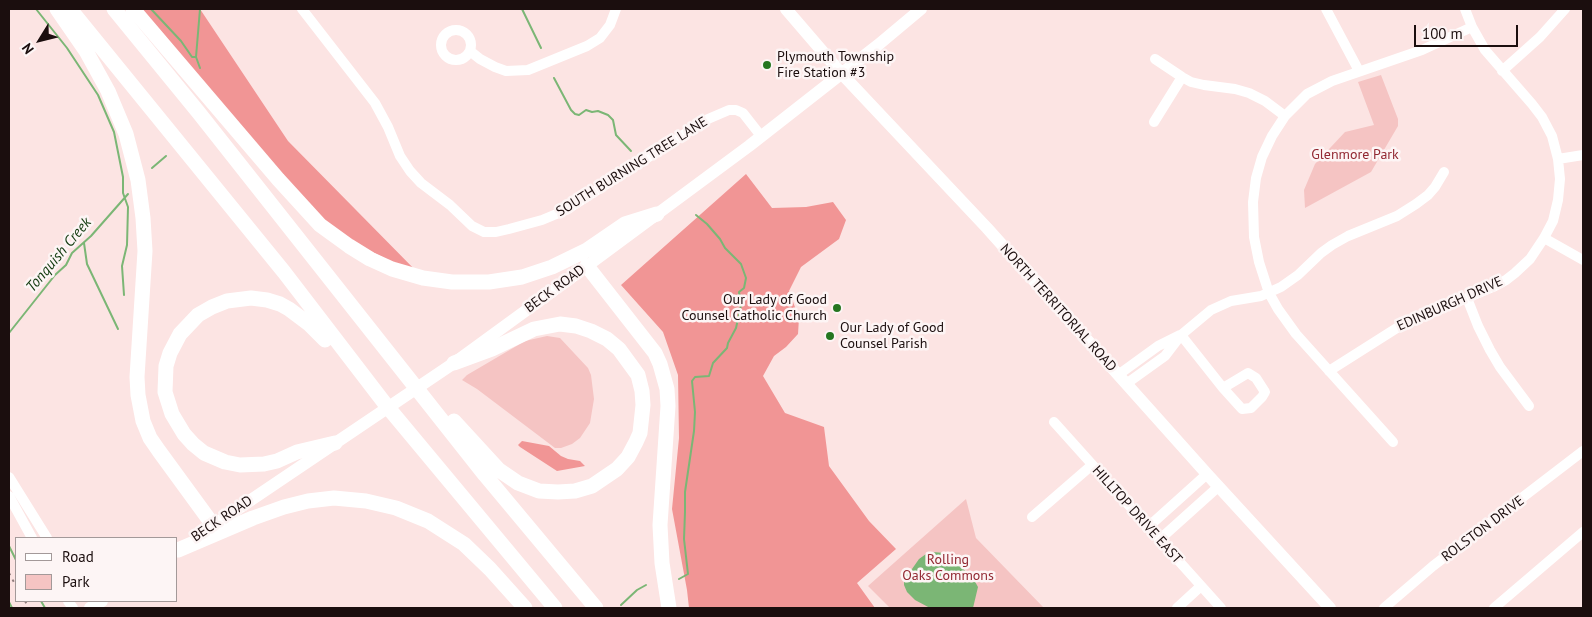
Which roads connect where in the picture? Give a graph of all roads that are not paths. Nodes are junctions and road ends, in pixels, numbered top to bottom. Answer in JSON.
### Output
{"nodes":[{"id":1,"x":58,"y":9,"type":"edge"},
{"id":2,"x":70,"y":9,"type":"edge"},
{"id":3,"x":114,"y":9,"type":"edge"},
{"id":4,"x":133,"y":9,"type":"edge"},
{"id":5,"x":302,"y":9,"type":"edge"},
{"id":6,"x":616,"y":9,"type":"edge"},
{"id":7,"x":786,"y":9,"type":"edge"},
{"id":8,"x":1326,"y":9,"type":"edge"},
{"id":9,"x":1465,"y":9,"type":"edge"},
{"id":10,"x":1565,"y":9,"type":"edge"},
{"id":11,"x":918,"y":10,"type":"edge"},
{"id":12,"x":1472,"y":27,"type":"junction"},
{"id":13,"x":470,"y":51,"type":"dead end"},
{"id":14,"x":1155,"y":59,"type":"dead end"},
{"id":15,"x":1502,"y":70,"type":"junction"},
{"id":16,"x":1359,"y":71,"type":"junction"},
{"id":17,"x":841,"y":73,"type":"junction"},
{"id":18,"x":1182,"y":77,"type":"junction"},
{"id":19,"x":1285,"y":116,"type":"junction"},
{"id":20,"x":1154,"y":122,"type":"dead end"},
{"id":21,"x":762,"y":136,"type":"junction"},
{"id":22,"x":1583,"y":155,"type":"edge"},
{"id":23,"x":1558,"y":159,"type":"junction"},
{"id":24,"x":1444,"y":172,"type":"dead end"},
{"id":25,"x":657,"y":214,"type":"junction"},
{"id":26,"x":1544,"y":238,"type":"junction"},
{"id":27,"x":1583,"y":260,"type":"edge"},
{"id":28,"x":587,"y":266,"type":"junction"},
{"id":29,"x":1269,"y":293,"type":"junction"},
{"id":30,"x":1467,"y":298,"type":"junction"},
{"id":31,"x":1181,"y":335,"type":"junction"},
{"id":32,"x":454,"y":363,"type":"junction"},
{"id":33,"x":404,"y":370,"type":"junction"},
{"id":34,"x":1329,"y":370,"type":"junction"},
{"id":35,"x":1122,"y":380,"type":"junction"},
{"id":36,"x":1223,"y":388,"type":"dead end"},
{"id":37,"x":386,"y":405,"type":"junction"},
{"id":38,"x":1529,"y":406,"type":"dead end"},
{"id":39,"x":1054,"y":422,"type":"dead end"},
{"id":40,"x":1393,"y":442,"type":"dead end"},
{"id":41,"x":335,"y":443,"type":"junction"},
{"id":42,"x":1583,"y":451,"type":"edge"},
{"id":43,"x":1092,"y":465,"type":"junction"},
{"id":44,"x":1207,"y":474,"type":"junction"},
{"id":45,"x":9,"y":477,"type":"edge"},
{"id":46,"x":1218,"y":487,"type":"junction"},
{"id":47,"x":9,"y":496,"type":"edge"},
{"id":48,"x":1032,"y":517,"type":"dead end"},
{"id":49,"x":213,"y":525,"type":"junction"},
{"id":50,"x":1148,"y":528,"type":"junction"},
{"id":51,"x":1583,"y":532,"type":"edge"},
{"id":52,"x":31,"y":537,"type":"edge"},
{"id":53,"x":45,"y":537,"type":"edge"},
{"id":54,"x":1159,"y":540,"type":"junction"},
{"id":55,"x":178,"y":550,"type":"edge"},
{"id":56,"x":178,"y":551,"type":"edge"},
{"id":57,"x":1202,"y":586,"type":"junction"},
{"id":58,"x":525,"y":608,"type":"edge"},
{"id":59,"x":555,"y":608,"type":"edge"},
{"id":60,"x":596,"y":608,"type":"edge"},
{"id":61,"x":669,"y":608,"type":"edge"},
{"id":62,"x":1177,"y":608,"type":"edge"},
{"id":63,"x":1221,"y":608,"type":"edge"},
{"id":64,"x":1330,"y":608,"type":"edge"},
{"id":65,"x":1384,"y":608,"type":"edge"},
{"id":66,"x":1494,"y":608,"type":"edge"}],
"edges":[{"from":1,"to":49,"type":"highway"},
{"from":2,"to":37,"type":"highway"},
{"from":3,"to":33,"type":"highway"},
{"from":4,"to":25,"type":"highway"},
{"from":5,"to":21,"type":"street","name":"SOUTH BURNING TREE LANE"},
{"from":6,"to":13,"type":"street"},
{"from":7,"to":17,"type":"main road","name":"NORTH TERRITORIAL ROAD"},
{"from":8,"to":16,"type":"street"},
{"from":9,"to":12,"type":"street","name":"EDINBURGH DRIVE"},
{"from":10,"to":15,"type":"street"},
{"from":11,"to":17,"type":"main road","name":"BECK ROAD"},
{"from":12,"to":15,"type":"street","name":"EDINBURGH DRIVE"},
{"from":12,"to":16,"type":"street"},
{"from":14,"to":18,"type":"street"},
{"from":15,"to":23,"type":"street","name":"EDINBURGH DRIVE"},
{"from":16,"to":19,"type":"street"},
{"from":17,"to":21,"type":"main road","name":"BECK ROAD"},
{"from":17,"to":35,"type":"main road","name":"NORTH TERRITORIAL ROAD"},
{"from":18,"to":19,"type":"street"},
{"from":18,"to":20,"type":"street"},
{"from":19,"to":29,"type":"street"},
{"from":21,"to":25,"type":"main road","name":"BECK ROAD"},
{"from":22,"to":23,"type":"street"},
{"from":23,"to":26,"type":"street","name":"EDINBURGH DRIVE"},
{"from":24,"to":29,"type":"street"},
{"from":25,"to":28,"type":"main road","name":"BECK ROAD"},
{"from":26,"to":27,"type":"street"},
{"from":26,"to":30,"type":"street","name":"EDINBURGH DRIVE"},
{"from":28,"to":32,"type":"main road","name":"BECK ROAD"},
{"from":28,"to":61,"type":"highway"},
{"from":29,"to":31,"type":"street"},
{"from":29,"to":34,"type":"street"},
{"from":30,"to":34,"type":"street","name":"EDINBURGH DRIVE"},
{"from":30,"to":38,"type":"street"},
{"from":31,"to":35,"type":"street"},
{"from":31,"to":36,"type":"street"},
{"from":32,"to":33,"type":"highway"},
{"from":32,"to":41,"type":"main road","name":"BECK ROAD"},
{"from":33,"to":60,"type":"highway"},
{"from":34,"to":40,"type":"street"},
{"from":35,"to":44,"type":"main road","name":"NORTH TERRITORIAL ROAD"},
{"from":37,"to":41,"type":"highway"},
{"from":37,"to":59,"type":"highway"},
{"from":39,"to":43,"type":"street","name":"HILLTOP DRIVE EAST"},
{"from":41,"to":49,"type":"main road","name":"BECK ROAD"},
{"from":42,"to":65,"type":"street","name":"ROLSTON DRIVE"},
{"from":43,"to":48,"type":"street"},
{"from":43,"to":50,"type":"street","name":"HILLTOP DRIVE EAST"},
{"from":44,"to":46,"type":"main road","name":"NORTH TERRITORIAL ROAD"},
{"from":44,"to":50,"type":"street"},
{"from":45,"to":53,"type":"street"},
{"from":46,"to":54,"type":"street"},
{"from":46,"to":64,"type":"main road","name":"NORTH TERRITORIAL ROAD"},
{"from":47,"to":52,"type":"street"},
{"from":49,"to":55,"type":"main road","name":"BECK ROAD"},
{"from":50,"to":54,"type":"street","name":"HILLTOP DRIVE EAST"},
{"from":51,"to":66,"type":"street"},
{"from":54,"to":57,"type":"street","name":"HILLTOP DRIVE EAST"},
{"from":56,"to":58,"type":"highway"},
{"from":57,"to":62,"type":"street"},
{"from":57,"to":63,"type":"street","name":"HILLTOP DRIVE EAST"}]}
